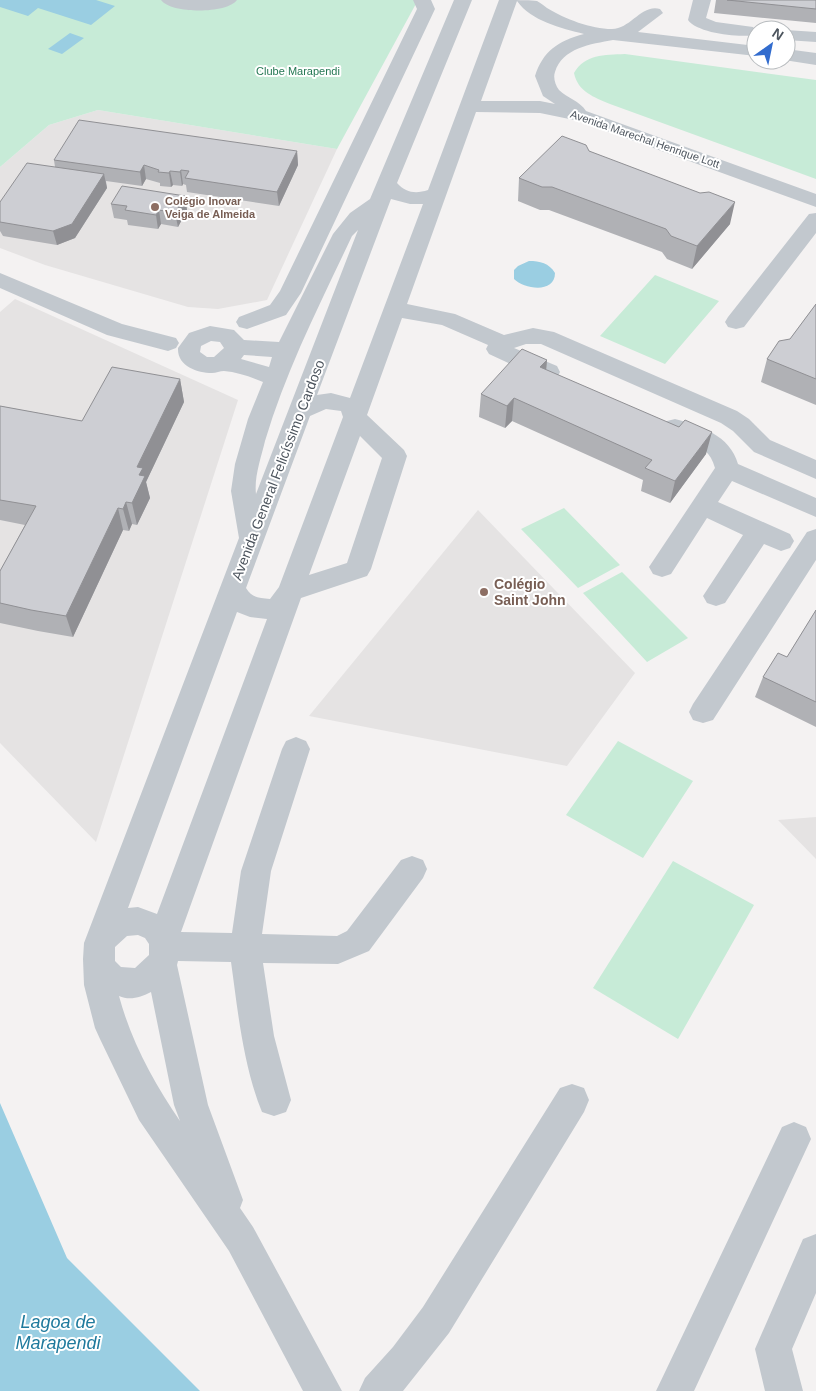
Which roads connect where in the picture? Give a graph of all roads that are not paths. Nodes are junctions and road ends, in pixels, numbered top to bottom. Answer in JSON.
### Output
{"nodes":[{"id":1,"x":170,"y":0,"type":"edge"},
{"id":2,"x":228,"y":0,"type":"edge"},
{"id":3,"x":463,"y":0,"type":"edge"},
{"id":4,"x":508,"y":0,"type":"edge"},
{"id":5,"x":525,"y":0,"type":"edge"},
{"id":6,"x":702,"y":0,"type":"edge"},
{"id":7,"x":421,"y":1,"type":"edge"},
{"id":8,"x":654,"y":13,"type":"dead end"},
{"id":9,"x":746,"y":31,"type":"edge"},
{"id":10,"x":617,"y":35,"type":"junction"},
{"id":11,"x":796,"y":36,"type":"edge"},
{"id":12,"x":816,"y":37,"type":"edge"},
{"id":13,"x":746,"y":50,"type":"edge"},
{"id":14,"x":796,"y":56,"type":"edge"},
{"id":15,"x":813,"y":57,"type":"edge"},
{"id":16,"x":468,"y":108,"type":"junction"},
{"id":17,"x":584,"y":116,"type":"junction"},
{"id":18,"x":383,"y":194,"type":"junction"},
{"id":19,"x":436,"y":194,"type":"junction"},
{"id":20,"x":816,"y":200,"type":"edge"},
{"id":21,"x":816,"y":219,"type":"edge"},
{"id":22,"x":0,"y":280,"type":"edge"},
{"id":23,"x":394,"y":309,"type":"junction"},
{"id":24,"x":247,"y":322,"type":"junction"},
{"id":25,"x":736,"y":322,"type":"dead end"},
{"id":26,"x":199,"y":342,"type":"junction"},
{"id":27,"x":503,"y":343,"type":"junction"},
{"id":28,"x":287,"y":348,"type":"junction"},
{"id":29,"x":231,"y":349,"type":"junction"},
{"id":30,"x":276,"y":379,"type":"junction"},
{"id":31,"x":567,"y":380,"type":"edge"},
{"id":32,"x":302,"y":410,"type":"junction"},
{"id":33,"x":355,"y":417,"type":"junction"},
{"id":34,"x":656,"y":418,"type":"edge"},
{"id":35,"x":727,"y":469,"type":"junction"},
{"id":36,"x":816,"y":470,"type":"edge"},
{"id":37,"x":703,"y":506,"type":"junction"},
{"id":38,"x":816,"y":508,"type":"edge"},
{"id":39,"x":251,"y":539,"type":"junction"},
{"id":40,"x":816,"y":539,"type":"edge"},
{"id":41,"x":662,"y":566,"type":"dead end"},
{"id":42,"x":232,"y":588,"type":"junction"},
{"id":43,"x":290,"y":592,"type":"junction"},
{"id":44,"x":716,"y":596,"type":"dead end"},
{"id":45,"x":703,"y":712,"type":"dead end"},
{"id":46,"x":296,"y":749,"type":"dead end"},
{"id":47,"x":412,"y":869,"type":"dead end"},
{"id":48,"x":245,"y":948,"type":"junction"},
{"id":49,"x":164,"y":949,"type":"junction"},
{"id":50,"x":100,"y":953,"type":"junction"},
{"id":51,"x":274,"y":1100,"type":"dead end"},
{"id":52,"x":572,"y":1100,"type":"dead end"},
{"id":53,"x":794,"y":1139,"type":"dead end"},
{"id":54,"x":240,"y":1239,"type":"junction"},
{"id":55,"x":816,"y":1252,"type":"edge"},
{"id":56,"x":323,"y":1391,"type":"edge"},
{"id":57,"x":378,"y":1391,"type":"edge"},
{"id":58,"x":675,"y":1391,"type":"edge"},
{"id":59,"x":784,"y":1391,"type":"edge"}],
"edges":[{"from":1,"to":2,"type":"street"},
{"from":3,"to":18,"type":"street","name":"Avenida General Felicíssimo Cardoso"},
{"from":4,"to":16,"type":"street"},
{"from":5,"to":10,"type":"street"},
{"from":6,"to":9,"type":"street"},
{"from":7,"to":24,"type":"street"},
{"from":8,"to":10,"type":"street"},
{"from":10,"to":13,"type":"street"},
{"from":10,"to":17,"type":"street"},
{"from":11,"to":12,"type":"street"},
{"from":14,"to":15,"type":"street"},
{"from":16,"to":17,"type":"street","name":"Avenida Marechal Henrique Lott"},
{"from":16,"to":19,"type":"street"},
{"from":17,"to":20,"type":"street","name":"Avenida Marechal Henrique Lott"},
{"from":18,"to":19,"type":"street"},
{"from":18,"to":28,"type":"street"},
{"from":18,"to":32,"type":"street","name":"Avenida General Felicíssimo Cardoso"},
{"from":19,"to":23,"type":"street"},
{"from":21,"to":25,"type":"street"},
{"from":22,"to":26,"type":"street"},
{"from":23,"to":27,"type":"street"},
{"from":23,"to":33,"type":"street"},
{"from":24,"to":26,"type":"street"},
{"from":24,"to":29,"type":"street"},
{"from":26,"to":29,"type":"street"},
{"from":26,"to":29,"type":"street"},
{"from":27,"to":31,"type":"street"},
{"from":27,"to":36,"type":"street"},
{"from":28,"to":29,"type":"street"},
{"from":28,"to":30,"type":"street"},
{"from":29,"to":30,"type":"street"},
{"from":30,"to":39,"type":"street"},
{"from":32,"to":33,"type":"street"},
{"from":32,"to":39,"type":"street","name":"Avenida General Felicíssimo Cardoso"},
{"from":33,"to":43,"type":"street"},
{"from":33,"to":43,"type":"street"},
{"from":34,"to":35,"type":"street"},
{"from":35,"to":37,"type":"street"},
{"from":35,"to":38,"type":"street"},
{"from":37,"to":41,"type":"street"},
{"from":37,"to":44,"type":"street"},
{"from":39,"to":42,"type":"street","name":"Avenida General Felicíssimo Cardoso"},
{"from":40,"to":45,"type":"street"},
{"from":42,"to":43,"type":"street"},
{"from":42,"to":50,"type":"street","name":"Avenida General Felicíssimo Cardoso"},
{"from":43,"to":49,"type":"street"},
{"from":46,"to":48,"type":"street"},
{"from":47,"to":48,"type":"street"},
{"from":48,"to":49,"type":"street"},
{"from":48,"to":51,"type":"street"},
{"from":49,"to":50,"type":"street"},
{"from":49,"to":50,"type":"street"},
{"from":49,"to":54,"type":"street"},
{"from":50,"to":54,"type":"street","name":"Avenida General Felicíssimo Cardoso"},
{"from":52,"to":57,"type":"street"},
{"from":53,"to":58,"type":"street"},
{"from":54,"to":56,"type":"street"},
{"from":55,"to":59,"type":"street"}]}
